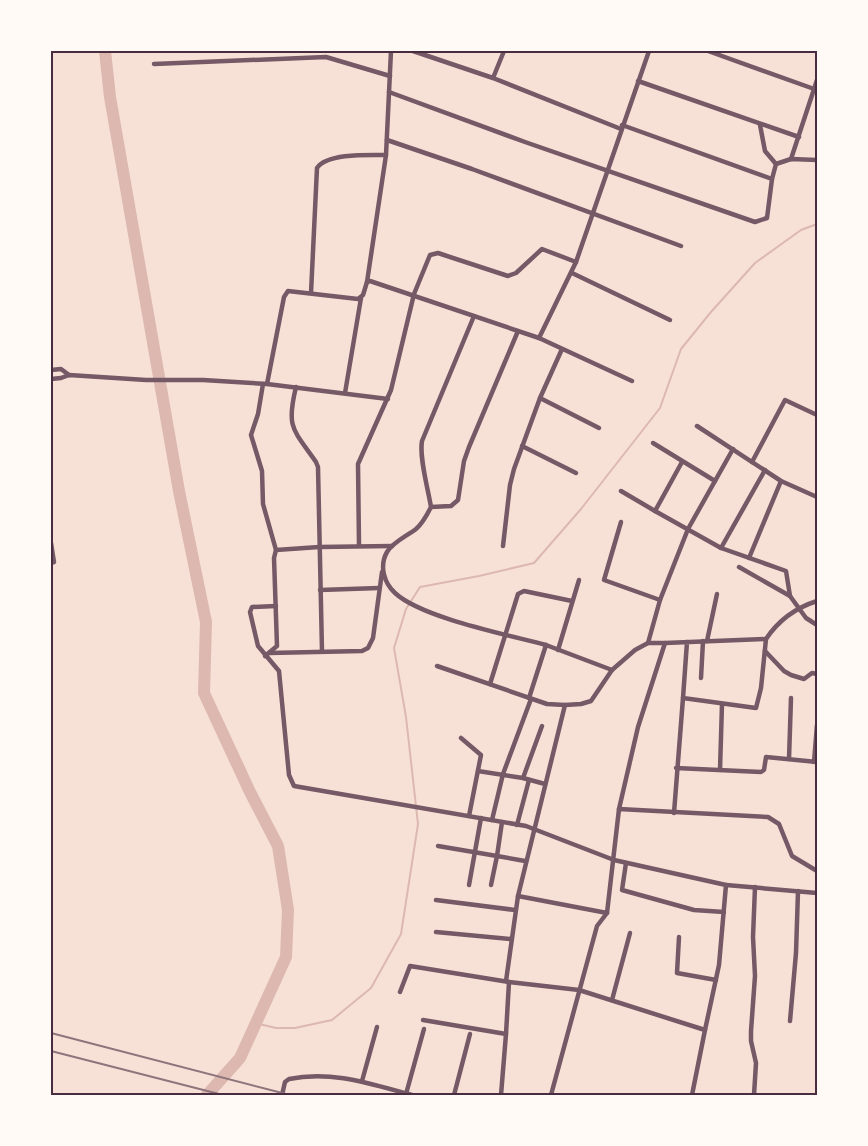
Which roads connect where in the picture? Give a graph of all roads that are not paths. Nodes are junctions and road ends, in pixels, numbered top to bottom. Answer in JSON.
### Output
{"nodes":[{"id":1,"x":391,"y":51,"type":"edge"},
{"id":2,"x":413,"y":51,"type":"edge"},
{"id":3,"x":504,"y":51,"type":"edge"},
{"id":4,"x":649,"y":51,"type":"edge"},
{"id":5,"x":708,"y":51,"type":"edge"},
{"id":6,"x":154,"y":64,"type":"dead end"},
{"id":7,"x":390,"y":76,"type":"junction"},
{"id":8,"x":493,"y":78,"type":"junction"},
{"id":9,"x":817,"y":80,"type":"edge"},
{"id":10,"x":638,"y":81,"type":"junction"},
{"id":11,"x":816,"y":90,"type":"edge"},
{"id":12,"x":389,"y":92,"type":"junction"},
{"id":13,"x":760,"y":125,"type":"junction"},
{"id":14,"x":622,"y":127,"type":"junction"},
{"id":15,"x":799,"y":137,"type":"junction"},
{"id":16,"x":387,"y":140,"type":"junction"},
{"id":17,"x":386,"y":155,"type":"junction"},
{"id":18,"x":791,"y":159,"type":"junction"},
{"id":19,"x":817,"y":160,"type":"edge"},
{"id":20,"x":776,"y":164,"type":"junction"},
{"id":21,"x":607,"y":171,"type":"junction"},
{"id":22,"x":772,"y":179,"type":"junction"},
{"id":23,"x":594,"y":214,"type":"junction"},
{"id":24,"x":681,"y":246,"type":"dead end"},
{"id":25,"x":576,"y":262,"type":"junction"},
{"id":26,"x":572,"y":273,"type":"junction"},
{"id":27,"x":367,"y":282,"type":"junction"},
{"id":28,"x":312,"y":293,"type":"junction"},
{"id":29,"x":414,"y":294,"type":"junction"},
{"id":30,"x":361,"y":298,"type":"junction"},
{"id":31,"x":474,"y":316,"type":"junction"},
{"id":32,"x":670,"y":320,"type":"dead end"},
{"id":33,"x":518,"y":331,"type":"junction"},
{"id":34,"x":539,"y":338,"type":"junction"},
{"id":35,"x":562,"y":349,"type":"junction"},
{"id":36,"x":51,"y":370,"type":"edge"},
{"id":37,"x":69,"y":375,"type":"junction"},
{"id":38,"x":51,"y":379,"type":"edge"},
{"id":39,"x":632,"y":381,"type":"dead end"},
{"id":40,"x":265,"y":384,"type":"junction"},
{"id":41,"x":296,"y":387,"type":"junction"},
{"id":42,"x":345,"y":393,"type":"junction"},
{"id":43,"x":540,"y":398,"type":"junction"},
{"id":44,"x":388,"y":399,"type":"junction"},
{"id":45,"x":817,"y":415,"type":"edge"},
{"id":46,"x":697,"y":426,"type":"dead end"},
{"id":47,"x":599,"y":428,"type":"dead end"},
{"id":48,"x":653,"y":443,"type":"dead end"},
{"id":49,"x":522,"y":446,"type":"junction"},
{"id":50,"x":733,"y":449,"type":"junction"},
{"id":51,"x":682,"y":462,"type":"junction"},
{"id":52,"x":752,"y":462,"type":"junction"},
{"id":53,"x":765,"y":470,"type":"junction"},
{"id":54,"x":576,"y":473,"type":"dead end"},
{"id":55,"x":715,"y":481,"type":"junction"},
{"id":56,"x":782,"y":481,"type":"junction"},
{"id":57,"x":621,"y":491,"type":"dead end"},
{"id":58,"x":817,"y":497,"type":"edge"},
{"id":59,"x":431,"y":507,"type":"junction"},
{"id":60,"x":655,"y":511,"type":"junction"},
{"id":61,"x":621,"y":522,"type":"dead end"},
{"id":62,"x":688,"y":529,"type":"junction"},
{"id":63,"x":51,"y":543,"type":"edge"},
{"id":64,"x":359,"y":545,"type":"junction"},
{"id":65,"x":392,"y":546,"type":"junction"},
{"id":66,"x":503,"y":546,"type":"dead end"},
{"id":67,"x":319,"y":547,"type":"junction"},
{"id":68,"x":721,"y":548,"type":"junction"},
{"id":69,"x":276,"y":550,"type":"junction"},
{"id":70,"x":749,"y":558,"type":"junction"},
{"id":71,"x":51,"y":563,"type":"edge"},
{"id":72,"x":739,"y":567,"type":"dead end"},
{"id":73,"x":383,"y":570,"type":"junction"},
{"id":74,"x":579,"y":580,"type":"dead end"},
{"id":75,"x":379,"y":588,"type":"junction"},
{"id":76,"x":320,"y":590,"type":"junction"},
{"id":77,"x":717,"y":594,"type":"dead end"},
{"id":78,"x":790,"y":596,"type":"junction"},
{"id":79,"x":660,"y":600,"type":"junction"},
{"id":80,"x":572,"y":601,"type":"junction"},
{"id":81,"x":817,"y":601,"type":"edge"},
{"id":82,"x":276,"y":606,"type":"junction"},
{"id":83,"x":799,"y":609,"type":"junction"},
{"id":84,"x":817,"y":625,"type":"edge"},
{"id":85,"x":506,"y":634,"type":"junction"},
{"id":86,"x":765,"y":639,"type":"junction"},
{"id":87,"x":705,"y":641,"type":"junction"},
{"id":88,"x":687,"y":642,"type":"junction"},
{"id":89,"x":665,"y":643,"type":"junction"},
{"id":90,"x":648,"y":644,"type":"junction"},
{"id":91,"x":546,"y":645,"type":"junction"},
{"id":92,"x":558,"y":650,"type":"junction"},
{"id":93,"x":322,"y":651,"type":"junction"},
{"id":94,"x":765,"y":651,"type":"junction"},
{"id":95,"x":267,"y":654,"type":"junction"},
{"id":96,"x":437,"y":666,"type":"dead end"},
{"id":97,"x":612,"y":670,"type":"junction"},
{"id":98,"x":817,"y":674,"type":"edge"},
{"id":99,"x":701,"y":678,"type":"dead end"},
{"id":100,"x":490,"y":684,"type":"junction"},
{"id":101,"x":530,"y":698,"type":"junction"},
{"id":102,"x":683,"y":698,"type":"junction"},
{"id":103,"x":791,"y":698,"type":"dead end"},
{"id":104,"x":722,"y":704,"type":"junction"},
{"id":105,"x":565,"y":705,"type":"junction"},
{"id":106,"x":817,"y":725,"type":"edge"},
{"id":107,"x":542,"y":726,"type":"dead end"},
{"id":108,"x":461,"y":738,"type":"dead end"},
{"id":109,"x":789,"y":759,"type":"junction"},
{"id":110,"x":816,"y":762,"type":"edge"},
{"id":111,"x":676,"y":768,"type":"junction"},
{"id":112,"x":720,"y":770,"type":"junction"},
{"id":113,"x":478,"y":771,"type":"junction"},
{"id":114,"x":503,"y":774,"type":"junction"},
{"id":115,"x":526,"y":779,"type":"junction"},
{"id":116,"x":545,"y":784,"type":"junction"},
{"id":117,"x":619,"y":809,"type":"junction"},
{"id":118,"x":674,"y":813,"type":"junction"},
{"id":119,"x":469,"y":816,"type":"junction"},
{"id":120,"x":481,"y":818,"type":"junction"},
{"id":121,"x":492,"y":820,"type":"junction"},
{"id":122,"x":502,"y":822,"type":"junction"},
{"id":123,"x":517,"y":825,"type":"junction"},
{"id":124,"x":534,"y":829,"type":"junction"},
{"id":125,"x":438,"y":846,"type":"dead end"},
{"id":126,"x":474,"y":852,"type":"junction"},
{"id":127,"x":497,"y":856,"type":"junction"},
{"id":128,"x":614,"y":860,"type":"junction"},
{"id":129,"x":525,"y":861,"type":"junction"},
{"id":130,"x":626,"y":863,"type":"junction"},
{"id":131,"x":817,"y":871,"type":"edge"},
{"id":132,"x":469,"y":885,"type":"dead end"},
{"id":133,"x":490,"y":885,"type":"dead end"},
{"id":134,"x":726,"y":885,"type":"junction"},
{"id":135,"x":755,"y":887,"type":"junction"},
{"id":136,"x":798,"y":891,"type":"junction"},
{"id":137,"x":817,"y":893,"type":"edge"},
{"id":138,"x":518,"y":896,"type":"junction"},
{"id":139,"x":436,"y":900,"type":"dead end"},
{"id":140,"x":516,"y":910,"type":"junction"},
{"id":141,"x":724,"y":912,"type":"junction"},
{"id":142,"x":608,"y":913,"type":"junction"},
{"id":143,"x":436,"y":932,"type":"dead end"},
{"id":144,"x":630,"y":933,"type":"dead end"},
{"id":145,"x":679,"y":937,"type":"dead end"},
{"id":146,"x":511,"y":939,"type":"junction"},
{"id":147,"x":716,"y":980,"type":"junction"},
{"id":148,"x":507,"y":982,"type":"junction"},
{"id":149,"x":579,"y":990,"type":"junction"},
{"id":150,"x":400,"y":992,"type":"dead end"},
{"id":151,"x":612,"y":1000,"type":"junction"},
{"id":152,"x":423,"y":1020,"type":"dead end"},
{"id":153,"x":790,"y":1021,"type":"dead end"},
{"id":154,"x":377,"y":1027,"type":"dead end"},
{"id":155,"x":424,"y":1029,"type":"dead end"},
{"id":156,"x":705,"y":1030,"type":"junction"},
{"id":157,"x":506,"y":1034,"type":"junction"},
{"id":158,"x":470,"y":1035,"type":"dead end"},
{"id":159,"x":362,"y":1082,"type":"junction"},
{"id":160,"x":409,"y":1094,"type":"edge"},
{"id":161,"x":282,"y":1095,"type":"edge"},
{"id":162,"x":454,"y":1095,"type":"edge"},
{"id":163,"x":501,"y":1095,"type":"edge"},
{"id":164,"x":551,"y":1095,"type":"edge"},
{"id":165,"x":692,"y":1095,"type":"edge"},
{"id":166,"x":754,"y":1095,"type":"edge"}],
"edges":[{"from":1,"to":7,"type":"street"},
{"from":2,"to":8,"type":"street"},
{"from":3,"to":8,"type":"street"},
{"from":4,"to":10,"type":"street"},
{"from":5,"to":11,"type":"street"},
{"from":6,"to":7,"type":"street"},
{"from":7,"to":12,"type":"street"},
{"from":8,"to":14,"type":"street"},
{"from":9,"to":11,"type":"street"},
{"from":10,"to":13,"type":"street"},
{"from":10,"to":14,"type":"street"},
{"from":11,"to":15,"type":"street"},
{"from":12,"to":16,"type":"street"},
{"from":12,"to":21,"type":"street"},
{"from":13,"to":15,"type":"street"},
{"from":13,"to":20,"type":"street"},
{"from":14,"to":21,"type":"street"},
{"from":14,"to":22,"type":"street"},
{"from":15,"to":18,"type":"street"},
{"from":16,"to":17,"type":"street"},
{"from":16,"to":23,"type":"street"},
{"from":17,"to":27,"type":"street"},
{"from":17,"to":28,"type":"street"},
{"from":18,"to":19,"type":"street"},
{"from":18,"to":20,"type":"street"},
{"from":20,"to":22,"type":"street"},
{"from":21,"to":22,"type":"street"},
{"from":21,"to":23,"type":"street"},
{"from":23,"to":24,"type":"street"},
{"from":23,"to":25,"type":"street"},
{"from":25,"to":26,"type":"street"},
{"from":25,"to":29,"type":"street"},
{"from":26,"to":32,"type":"street"},
{"from":26,"to":34,"type":"street"},
{"from":27,"to":29,"type":"street"},
{"from":27,"to":30,"type":"street"},
{"from":28,"to":30,"type":"street"},
{"from":28,"to":40,"type":"street"},
{"from":29,"to":31,"type":"street"},
{"from":29,"to":44,"type":"street"},
{"from":30,"to":42,"type":"street"},
{"from":31,"to":33,"type":"street"},
{"from":31,"to":59,"type":"street"},
{"from":33,"to":34,"type":"street"},
{"from":33,"to":59,"type":"street"},
{"from":34,"to":35,"type":"street"},
{"from":35,"to":39,"type":"street"},
{"from":35,"to":43,"type":"street"},
{"from":36,"to":37,"type":"street"},
{"from":37,"to":38,"type":"street"},
{"from":37,"to":40,"type":"street"},
{"from":40,"to":41,"type":"street"},
{"from":40,"to":69,"type":"street"},
{"from":41,"to":42,"type":"street"},
{"from":41,"to":67,"type":"street"},
{"from":42,"to":44,"type":"street"},
{"from":43,"to":47,"type":"street"},
{"from":43,"to":49,"type":"street"},
{"from":44,"to":64,"type":"street"},
{"from":45,"to":52,"type":"street"},
{"from":46,"to":50,"type":"street"},
{"from":48,"to":51,"type":"street"},
{"from":49,"to":54,"type":"street"},
{"from":49,"to":66,"type":"street"},
{"from":50,"to":52,"type":"street"},
{"from":50,"to":55,"type":"street"},
{"from":51,"to":55,"type":"street"},
{"from":51,"to":60,"type":"street"},
{"from":52,"to":53,"type":"street"},
{"from":53,"to":56,"type":"street"},
{"from":53,"to":68,"type":"street"},
{"from":55,"to":62,"type":"street"},
{"from":56,"to":58,"type":"street"},
{"from":56,"to":70,"type":"street"},
{"from":57,"to":60,"type":"street"},
{"from":59,"to":65,"type":"street"},
{"from":60,"to":62,"type":"street"},
{"from":61,"to":79,"type":"street"},
{"from":62,"to":68,"type":"street"},
{"from":62,"to":79,"type":"street"},
{"from":63,"to":71,"type":"street"},
{"from":64,"to":65,"type":"street"},
{"from":64,"to":67,"type":"street"},
{"from":65,"to":73,"type":"street"},
{"from":67,"to":69,"type":"street"},
{"from":67,"to":76,"type":"street"},
{"from":68,"to":70,"type":"street"},
{"from":69,"to":82,"type":"street"},
{"from":70,"to":78,"type":"street"},
{"from":72,"to":78,"type":"street"},
{"from":73,"to":75,"type":"street"},
{"from":73,"to":85,"type":"street"},
{"from":74,"to":80,"type":"street"},
{"from":75,"to":76,"type":"street"},
{"from":75,"to":93,"type":"street"},
{"from":76,"to":93,"type":"street"},
{"from":77,"to":87,"type":"street"},
{"from":78,"to":83,"type":"street"},
{"from":79,"to":90,"type":"street"},
{"from":80,"to":85,"type":"street"},
{"from":80,"to":92,"type":"street"},
{"from":81,"to":83,"type":"street"},
{"from":82,"to":95,"type":"street"},
{"from":82,"to":95,"type":"street"},
{"from":83,"to":84,"type":"street"},
{"from":83,"to":86,"type":"street"},
{"from":85,"to":91,"type":"street"},
{"from":85,"to":100,"type":"street"},
{"from":86,"to":87,"type":"street"},
{"from":86,"to":94,"type":"street"},
{"from":87,"to":88,"type":"street"},
{"from":87,"to":99,"type":"street"},
{"from":88,"to":89,"type":"street"},
{"from":88,"to":102,"type":"street"},
{"from":89,"to":90,"type":"street"},
{"from":89,"to":117,"type":"street"},
{"from":90,"to":97,"type":"street"},
{"from":91,"to":92,"type":"street"},
{"from":91,"to":101,"type":"street"},
{"from":92,"to":97,"type":"street"},
{"from":93,"to":95,"type":"street"},
{"from":94,"to":98,"type":"street"},
{"from":94,"to":104,"type":"street"},
{"from":95,"to":119,"type":"street"},
{"from":96,"to":100,"type":"street"},
{"from":97,"to":105,"type":"street"},
{"from":100,"to":101,"type":"street"},
{"from":101,"to":105,"type":"street"},
{"from":101,"to":114,"type":"street"},
{"from":102,"to":104,"type":"street"},
{"from":102,"to":111,"type":"street"},
{"from":103,"to":109,"type":"street"},
{"from":104,"to":112,"type":"street"},
{"from":105,"to":116,"type":"street"},
{"from":106,"to":110,"type":"street"},
{"from":107,"to":115,"type":"street"},
{"from":108,"to":113,"type":"street"},
{"from":109,"to":110,"type":"street"},
{"from":109,"to":112,"type":"street"},
{"from":111,"to":112,"type":"street"},
{"from":111,"to":118,"type":"street"},
{"from":113,"to":114,"type":"street"},
{"from":113,"to":119,"type":"street"},
{"from":114,"to":115,"type":"street"},
{"from":114,"to":121,"type":"street"},
{"from":115,"to":116,"type":"street"},
{"from":115,"to":123,"type":"street"},
{"from":116,"to":124,"type":"street"},
{"from":117,"to":118,"type":"street"},
{"from":117,"to":128,"type":"street"},
{"from":118,"to":131,"type":"street"},
{"from":119,"to":120,"type":"street"},
{"from":120,"to":121,"type":"street"},
{"from":120,"to":126,"type":"street"},
{"from":121,"to":122,"type":"street"},
{"from":122,"to":123,"type":"street"},
{"from":122,"to":127,"type":"street"},
{"from":123,"to":124,"type":"street"},
{"from":124,"to":128,"type":"street"},
{"from":124,"to":129,"type":"street"},
{"from":125,"to":126,"type":"street"},
{"from":126,"to":127,"type":"street"},
{"from":126,"to":132,"type":"street"},
{"from":127,"to":129,"type":"street"},
{"from":127,"to":133,"type":"street"},
{"from":128,"to":130,"type":"street"},
{"from":128,"to":142,"type":"street"},
{"from":129,"to":138,"type":"street"},
{"from":130,"to":134,"type":"street"},
{"from":130,"to":141,"type":"street"},
{"from":134,"to":135,"type":"street"},
{"from":134,"to":141,"type":"street"},
{"from":135,"to":136,"type":"street"},
{"from":135,"to":166,"type":"street"},
{"from":136,"to":137,"type":"street"},
{"from":136,"to":153,"type":"street"},
{"from":138,"to":140,"type":"street"},
{"from":138,"to":142,"type":"street"},
{"from":139,"to":140,"type":"street"},
{"from":140,"to":146,"type":"street"},
{"from":141,"to":147,"type":"street"},
{"from":142,"to":149,"type":"street"},
{"from":143,"to":146,"type":"street"},
{"from":144,"to":151,"type":"street"},
{"from":145,"to":147,"type":"street"},
{"from":146,"to":148,"type":"street"},
{"from":147,"to":156,"type":"street"},
{"from":148,"to":149,"type":"street"},
{"from":148,"to":150,"type":"street"},
{"from":148,"to":157,"type":"street"},
{"from":149,"to":151,"type":"street"},
{"from":149,"to":164,"type":"street"},
{"from":151,"to":156,"type":"street"},
{"from":152,"to":157,"type":"street"},
{"from":154,"to":159,"type":"street"},
{"from":155,"to":160,"type":"street"},
{"from":156,"to":165,"type":"street"},
{"from":157,"to":163,"type":"street"},
{"from":158,"to":162,"type":"street"},
{"from":159,"to":160,"type":"street"},
{"from":159,"to":161,"type":"street"}]}
